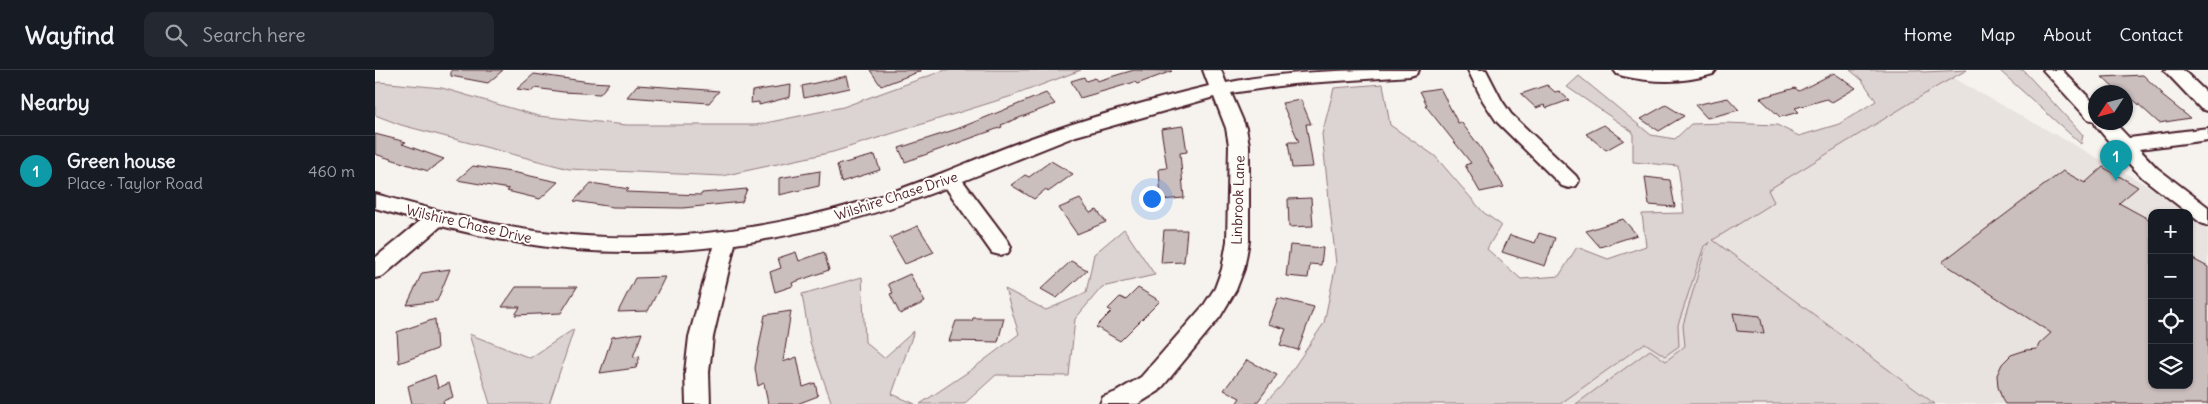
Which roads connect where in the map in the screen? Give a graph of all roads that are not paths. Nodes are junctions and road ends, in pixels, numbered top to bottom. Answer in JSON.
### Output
{"nodes":[{"id":1,"x":1410,"y":70,"type":"edge"},
{"id":2,"x":1477,"y":70,"type":"edge"},
{"id":3,"x":1623,"y":70,"type":"edge"},
{"id":4,"x":1707,"y":70,"type":"edge"},
{"id":5,"x":2052,"y":70,"type":"edge"},
{"id":6,"x":2173,"y":70,"type":"edge"},
{"id":7,"x":1216,"y":80,"type":"edge"},
{"id":8,"x":2208,"y":105,"type":"edge"},
{"id":9,"x":2088,"y":108,"type":"edge"},
{"id":10,"x":2110,"y":130,"type":"edge"},
{"id":11,"x":2208,"y":134,"type":"edge"},
{"id":12,"x":2123,"y":145,"type":"junction"},
{"id":13,"x":951,"y":179,"type":"junction"},
{"id":14,"x":1569,"y":181,"type":"dead end"},
{"id":15,"x":375,"y":201,"type":"edge"},
{"id":16,"x":437,"y":218,"type":"junction"},
{"id":17,"x":2208,"y":218,"type":"edge"},
{"id":18,"x":727,"y":238,"type":"junction"},
{"id":19,"x":1000,"y":247,"type":"dead end"},
{"id":20,"x":375,"y":270,"type":"edge"},
{"id":21,"x":698,"y":404,"type":"edge"},
{"id":22,"x":1112,"y":404,"type":"edge"}],
"edges":[{"from":1,"to":7,"type":"street","name":"Wilshire Chase Drive"},
{"from":2,"to":14,"type":"street"},
{"from":3,"to":4,"type":"street"},
{"from":5,"to":9,"type":"street"},
{"from":6,"to":8,"type":"street"},
{"from":7,"to":13,"type":"street","name":"Wilshire Chase Drive"},
{"from":7,"to":22,"type":"street","name":"Linbrook Lane"},
{"from":10,"to":12,"type":"street"},
{"from":11,"to":12,"type":"street"},
{"from":12,"to":17,"type":"street"},
{"from":13,"to":18,"type":"street","name":"Wilshire Chase Drive"},
{"from":13,"to":19,"type":"street"},
{"from":15,"to":16,"type":"street","name":"Wilshire Chase Drive"},
{"from":16,"to":18,"type":"street","name":"Wilshire Chase Drive"},
{"from":16,"to":20,"type":"street"},
{"from":18,"to":21,"type":"street"}]}
